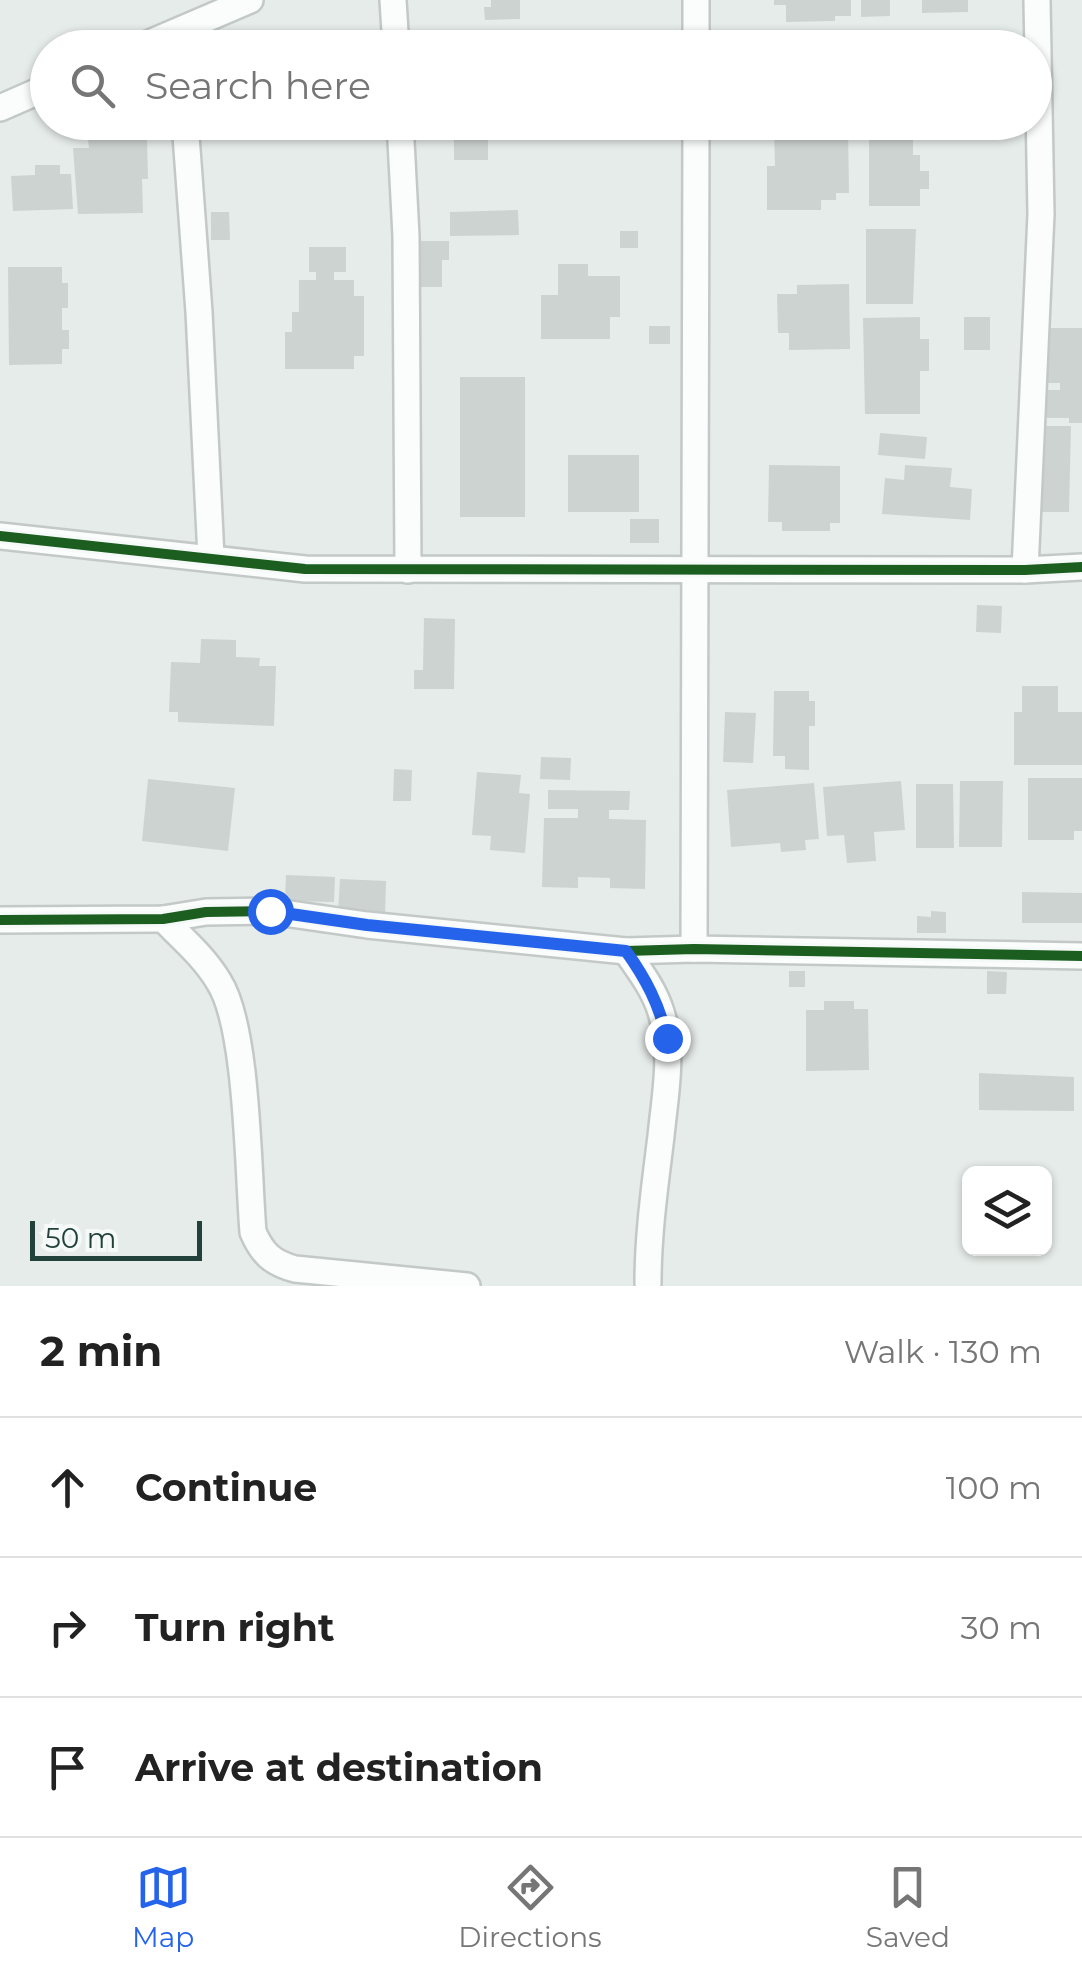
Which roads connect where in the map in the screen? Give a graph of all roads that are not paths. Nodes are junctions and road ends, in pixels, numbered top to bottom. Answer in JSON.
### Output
{"nodes":[{"id":1,"x":250,"y":0,"type":"edge"},
{"id":2,"x":393,"y":0,"type":"edge"},
{"id":3,"x":696,"y":0,"type":"edge"},
{"id":4,"x":1037,"y":0,"type":"edge"},
{"id":5,"x":194,"y":30,"type":"edge"},
{"id":6,"x":395,"y":30,"type":"edge"},
{"id":7,"x":696,"y":30,"type":"edge"},
{"id":8,"x":1037,"y":30,"type":"edge"},
{"id":9,"x":30,"y":95,"type":"edge"},
{"id":10,"x":0,"y":108,"type":"edge"},
{"id":11,"x":186,"y":140,"type":"edge"},
{"id":12,"x":401,"y":140,"type":"edge"},
{"id":13,"x":696,"y":140,"type":"edge"},
{"id":14,"x":1039,"y":140,"type":"edge"},
{"id":15,"x":0,"y":536,"type":"edge"},
{"id":16,"x":211,"y":558,"type":"junction"},
{"id":17,"x":1082,"y":567,"type":"edge"},
{"id":18,"x":695,"y":569,"type":"junction"},
{"id":19,"x":408,"y":570,"type":"junction"},
{"id":20,"x":1025,"y":570,"type":"junction"},
{"id":21,"x":163,"y":919,"type":"junction"},
{"id":22,"x":0,"y":920,"type":"edge"},
{"id":23,"x":694,"y":948,"type":"junction"},
{"id":24,"x":626,"y":951,"type":"junction"},
{"id":25,"x":1082,"y":956,"type":"edge"},
{"id":26,"x":646,"y":1285,"type":"edge"},
{"id":27,"x":468,"y":1286,"type":"edge"}],
"edges":[{"from":1,"to":5,"type":"street"},
{"from":2,"to":6,"type":"street"},
{"from":3,"to":7,"type":"street"},
{"from":4,"to":8,"type":"street"},
{"from":9,"to":10,"type":"street"},
{"from":11,"to":16,"type":"street"},
{"from":12,"to":19,"type":"street"},
{"from":13,"to":18,"type":"street"},
{"from":14,"to":20,"type":"street"},
{"from":15,"to":16,"type":"street"},
{"from":16,"to":19,"type":"street"},
{"from":17,"to":20,"type":"street"},
{"from":18,"to":19,"type":"street"},
{"from":18,"to":20,"type":"street"},
{"from":18,"to":23,"type":"street"},
{"from":21,"to":22,"type":"street"},
{"from":21,"to":24,"type":"street"},
{"from":21,"to":27,"type":"street"},
{"from":23,"to":24,"type":"street"},
{"from":23,"to":25,"type":"street"},
{"from":24,"to":26,"type":"street"}]}
